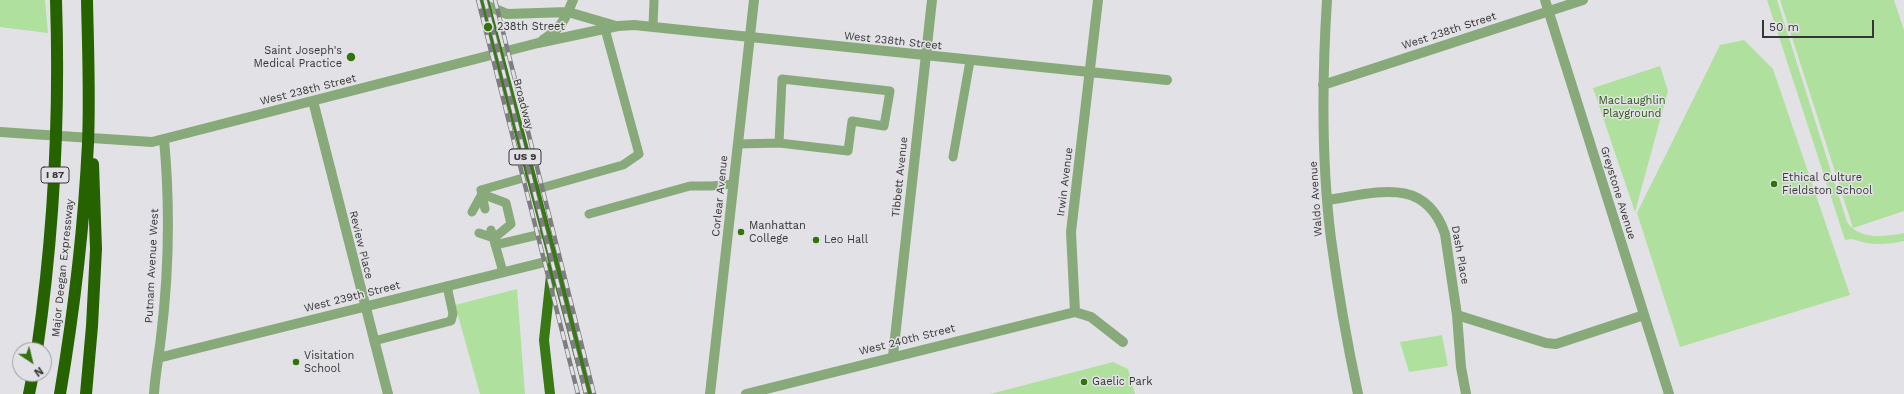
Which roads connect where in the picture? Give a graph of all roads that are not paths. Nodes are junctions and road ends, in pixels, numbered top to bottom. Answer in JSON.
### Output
{"nodes":[{"id":1,"x":56,"y":0,"type":"edge"},
{"id":2,"x":87,"y":0,"type":"edge"},
{"id":3,"x":573,"y":0,"type":"edge"},
{"id":4,"x":654,"y":0,"type":"edge"},
{"id":5,"x":754,"y":0,"type":"edge"},
{"id":6,"x":932,"y":0,"type":"edge"},
{"id":7,"x":1098,"y":0,"type":"edge"},
{"id":8,"x":1327,"y":0,"type":"edge"},
{"id":9,"x":1545,"y":0,"type":"edge"},
{"id":10,"x":1583,"y":0,"type":"edge"},
{"id":11,"x":484,"y":3,"type":"edge"},
{"id":12,"x":1548,"y":11,"type":"junction"},
{"id":13,"x":568,"y":12,"type":"junction"},
{"id":14,"x":618,"y":26,"type":"junction"},
{"id":15,"x":653,"y":26,"type":"junction"},
{"id":16,"x":605,"y":29,"type":"junction"},
{"id":17,"x":750,"y":37,"type":"junction"},
{"id":18,"x":538,"y":43,"type":"junction"},
{"id":19,"x":497,"y":54,"type":"junction"},
{"id":20,"x":925,"y":56,"type":"junction"},
{"id":21,"x":970,"y":61,"type":"junction"},
{"id":22,"x":1088,"y":73,"type":"junction"},
{"id":23,"x":1167,"y":80,"type":"dead end"},
{"id":24,"x":1323,"y":85,"type":"junction"},
{"id":25,"x":88,"y":89,"type":"junction"},
{"id":26,"x":313,"y":101,"type":"junction"},
{"id":27,"x":0,"y":132,"type":"edge"},
{"id":28,"x":164,"y":139,"type":"junction"},
{"id":29,"x":779,"y":143,"type":"junction"},
{"id":30,"x":738,"y":144,"type":"junction"},
{"id":31,"x":953,"y":157,"type":"dead end"},
{"id":32,"x":530,"y":176,"type":"junction"},
{"id":33,"x":733,"y":184,"type":"junction"},
{"id":34,"x":534,"y":190,"type":"junction"},
{"id":35,"x":482,"y":194,"type":"junction"},
{"id":36,"x":1328,"y":200,"type":"junction"},
{"id":37,"x":486,"y":209,"type":"dead end"},
{"id":38,"x":472,"y":212,"type":"dead end"},
{"id":39,"x":589,"y":214,"type":"dead end"},
{"id":40,"x":479,"y":233,"type":"dead end"},
{"id":41,"x":546,"y":233,"type":"junction"},
{"id":42,"x":493,"y":238,"type":"junction"},
{"id":43,"x":553,"y":260,"type":"junction"},
{"id":44,"x":503,"y":272,"type":"junction"},
{"id":45,"x":447,"y":286,"type":"junction"},
{"id":46,"x":365,"y":306,"type":"junction"},
{"id":47,"x":1076,"y":312,"type":"junction"},
{"id":48,"x":1457,"y":314,"type":"junction"},
{"id":49,"x":1644,"y":314,"type":"junction"},
{"id":50,"x":374,"y":341,"type":"junction"},
{"id":51,"x":38,"y":342,"type":"edge"},
{"id":52,"x":1123,"y":342,"type":"dead end"},
{"id":53,"x":893,"y":356,"type":"junction"},
{"id":54,"x":158,"y":358,"type":"junction"},
{"id":55,"x":31,"y":382,"type":"edge"},
{"id":56,"x":29,"y":394,"type":"edge"},
{"id":57,"x":60,"y":394,"type":"edge"},
{"id":58,"x":86,"y":394,"type":"edge"},
{"id":59,"x":154,"y":394,"type":"edge"},
{"id":60,"x":388,"y":394,"type":"edge"},
{"id":61,"x":550,"y":394,"type":"edge"},
{"id":62,"x":589,"y":394,"type":"edge"},
{"id":63,"x":710,"y":394,"type":"edge"},
{"id":64,"x":746,"y":394,"type":"edge"},
{"id":65,"x":1358,"y":394,"type":"edge"},
{"id":66,"x":1466,"y":394,"type":"edge"},
{"id":67,"x":1669,"y":394,"type":"edge"}],
"edges":[{"from":1,"to":51,"type":"highway","name":"Major Deegan Expressway","number":"I 87"},
{"from":2,"to":25,"type":"highway","name":"Major Deegan Expressway","number":"I 87"},
{"from":3,"to":13,"type":"street"},
{"from":4,"to":15,"type":"lane"},
{"from":5,"to":17,"type":"street","name":"Corlear Avenue"},
{"from":6,"to":20,"type":"street","name":"Tibbett Avenue"},
{"from":7,"to":22,"type":"street","name":"Irwin Avenue"},
{"from":8,"to":24,"type":"street","name":"Waldo Avenue"},
{"from":9,"to":12,"type":"street","name":"Greystone Avenue"},
{"from":10,"to":12,"type":"street","name":"West 238th Street"},
{"from":11,"to":13,"type":"street","name":"West 238th Street"},
{"from":11,"to":19,"type":"main road","name":"Broadway","number":"US 9"},
{"from":12,"to":24,"type":"street","name":"West 238th Street"},
{"from":12,"to":49,"type":"street","name":"Greystone Avenue"},
{"from":13,"to":14,"type":"street","name":"West 238th Street"},
{"from":13,"to":18,"type":"street"},
{"from":14,"to":15,"type":"street","name":"West 238th Street"},
{"from":14,"to":16,"type":"street","name":"West 238th Street"},
{"from":15,"to":17,"type":"street","name":"West 238th Street"},
{"from":16,"to":18,"type":"street","name":"West 238th Street"},
{"from":16,"to":34,"type":"lane"},
{"from":17,"to":20,"type":"street","name":"West 238th Street"},
{"from":17,"to":30,"type":"street","name":"Corlear Avenue"},
{"from":18,"to":19,"type":"street","name":"West 238th Street"},
{"from":19,"to":26,"type":"street","name":"West 238th Street"},
{"from":19,"to":32,"type":"main road","name":"Broadway","number":"US 9"},
{"from":20,"to":21,"type":"street","name":"West 238th Street"},
{"from":20,"to":53,"type":"street","name":"Tibbett Avenue"},
{"from":21,"to":22,"type":"street","name":"West 238th Street"},
{"from":21,"to":31,"type":"lane"},
{"from":22,"to":23,"type":"street","name":"West 238th Street"},
{"from":22,"to":47,"type":"street","name":"Irwin Avenue"},
{"from":24,"to":36,"type":"street","name":"Waldo Avenue"},
{"from":25,"to":57,"type":"highway","name":"Major Deegan Expressway","number":"I 87"},
{"from":25,"to":58,"type":"highway"},
{"from":26,"to":28,"type":"street","name":"West 238th Street"},
{"from":26,"to":46,"type":"street","name":"Review Place"},
{"from":27,"to":28,"type":"street","name":"West 238th Street"},
{"from":28,"to":54,"type":"street","name":"Putnam Avenue West"},
{"from":29,"to":29,"type":"lane"},
{"from":29,"to":30,"type":"lane"},
{"from":30,"to":33,"type":"street","name":"Corlear Avenue"},
{"from":32,"to":34,"type":"main road","name":"Broadway","number":"US 9"},
{"from":32,"to":35,"type":"lane"},
{"from":33,"to":39,"type":"lane"},
{"from":33,"to":63,"type":"street","name":"Corlear Avenue"},
{"from":34,"to":41,"type":"main road","name":"Broadway","number":"US 9"},
{"from":35,"to":37,"type":"lane"},
{"from":35,"to":38,"type":"lane"},
{"from":35,"to":42,"type":"lane"},
{"from":36,"to":48,"type":"street","name":"Dash Place"},
{"from":36,"to":65,"type":"street","name":"Waldo Avenue"},
{"from":40,"to":42,"type":"lane"},
{"from":41,"to":42,"type":"lane"},
{"from":41,"to":43,"type":"main road","name":"Broadway","number":"US 9"},
{"from":42,"to":44,"type":"lane"},
{"from":43,"to":44,"type":"street","name":"West 239th Street"},
{"from":43,"to":61,"type":"main road","name":"Broadway","number":"US 9"},
{"from":43,"to":62,"type":"main road","name":"Broadway","number":"US 9"},
{"from":44,"to":45,"type":"street","name":"West 239th Street"},
{"from":45,"to":46,"type":"street","name":"West 239th Street"},
{"from":45,"to":50,"type":"lane"},
{"from":46,"to":50,"type":"street","name":"Review Place"},
{"from":46,"to":54,"type":"street","name":"West 239th Street"},
{"from":47,"to":52,"type":"street"},
{"from":47,"to":53,"type":"street","name":"West 240th Street"},
{"from":48,"to":49,"type":"street"},
{"from":48,"to":66,"type":"street","name":"Dash Place"},
{"from":49,"to":67,"type":"street","name":"Greystone Avenue"},
{"from":50,"to":60,"type":"street","name":"Review Place"},
{"from":53,"to":64,"type":"street","name":"West 240th Street"},
{"from":54,"to":59,"type":"street","name":"Putnam Avenue West"},
{"from":55,"to":56,"type":"highway"}]}
